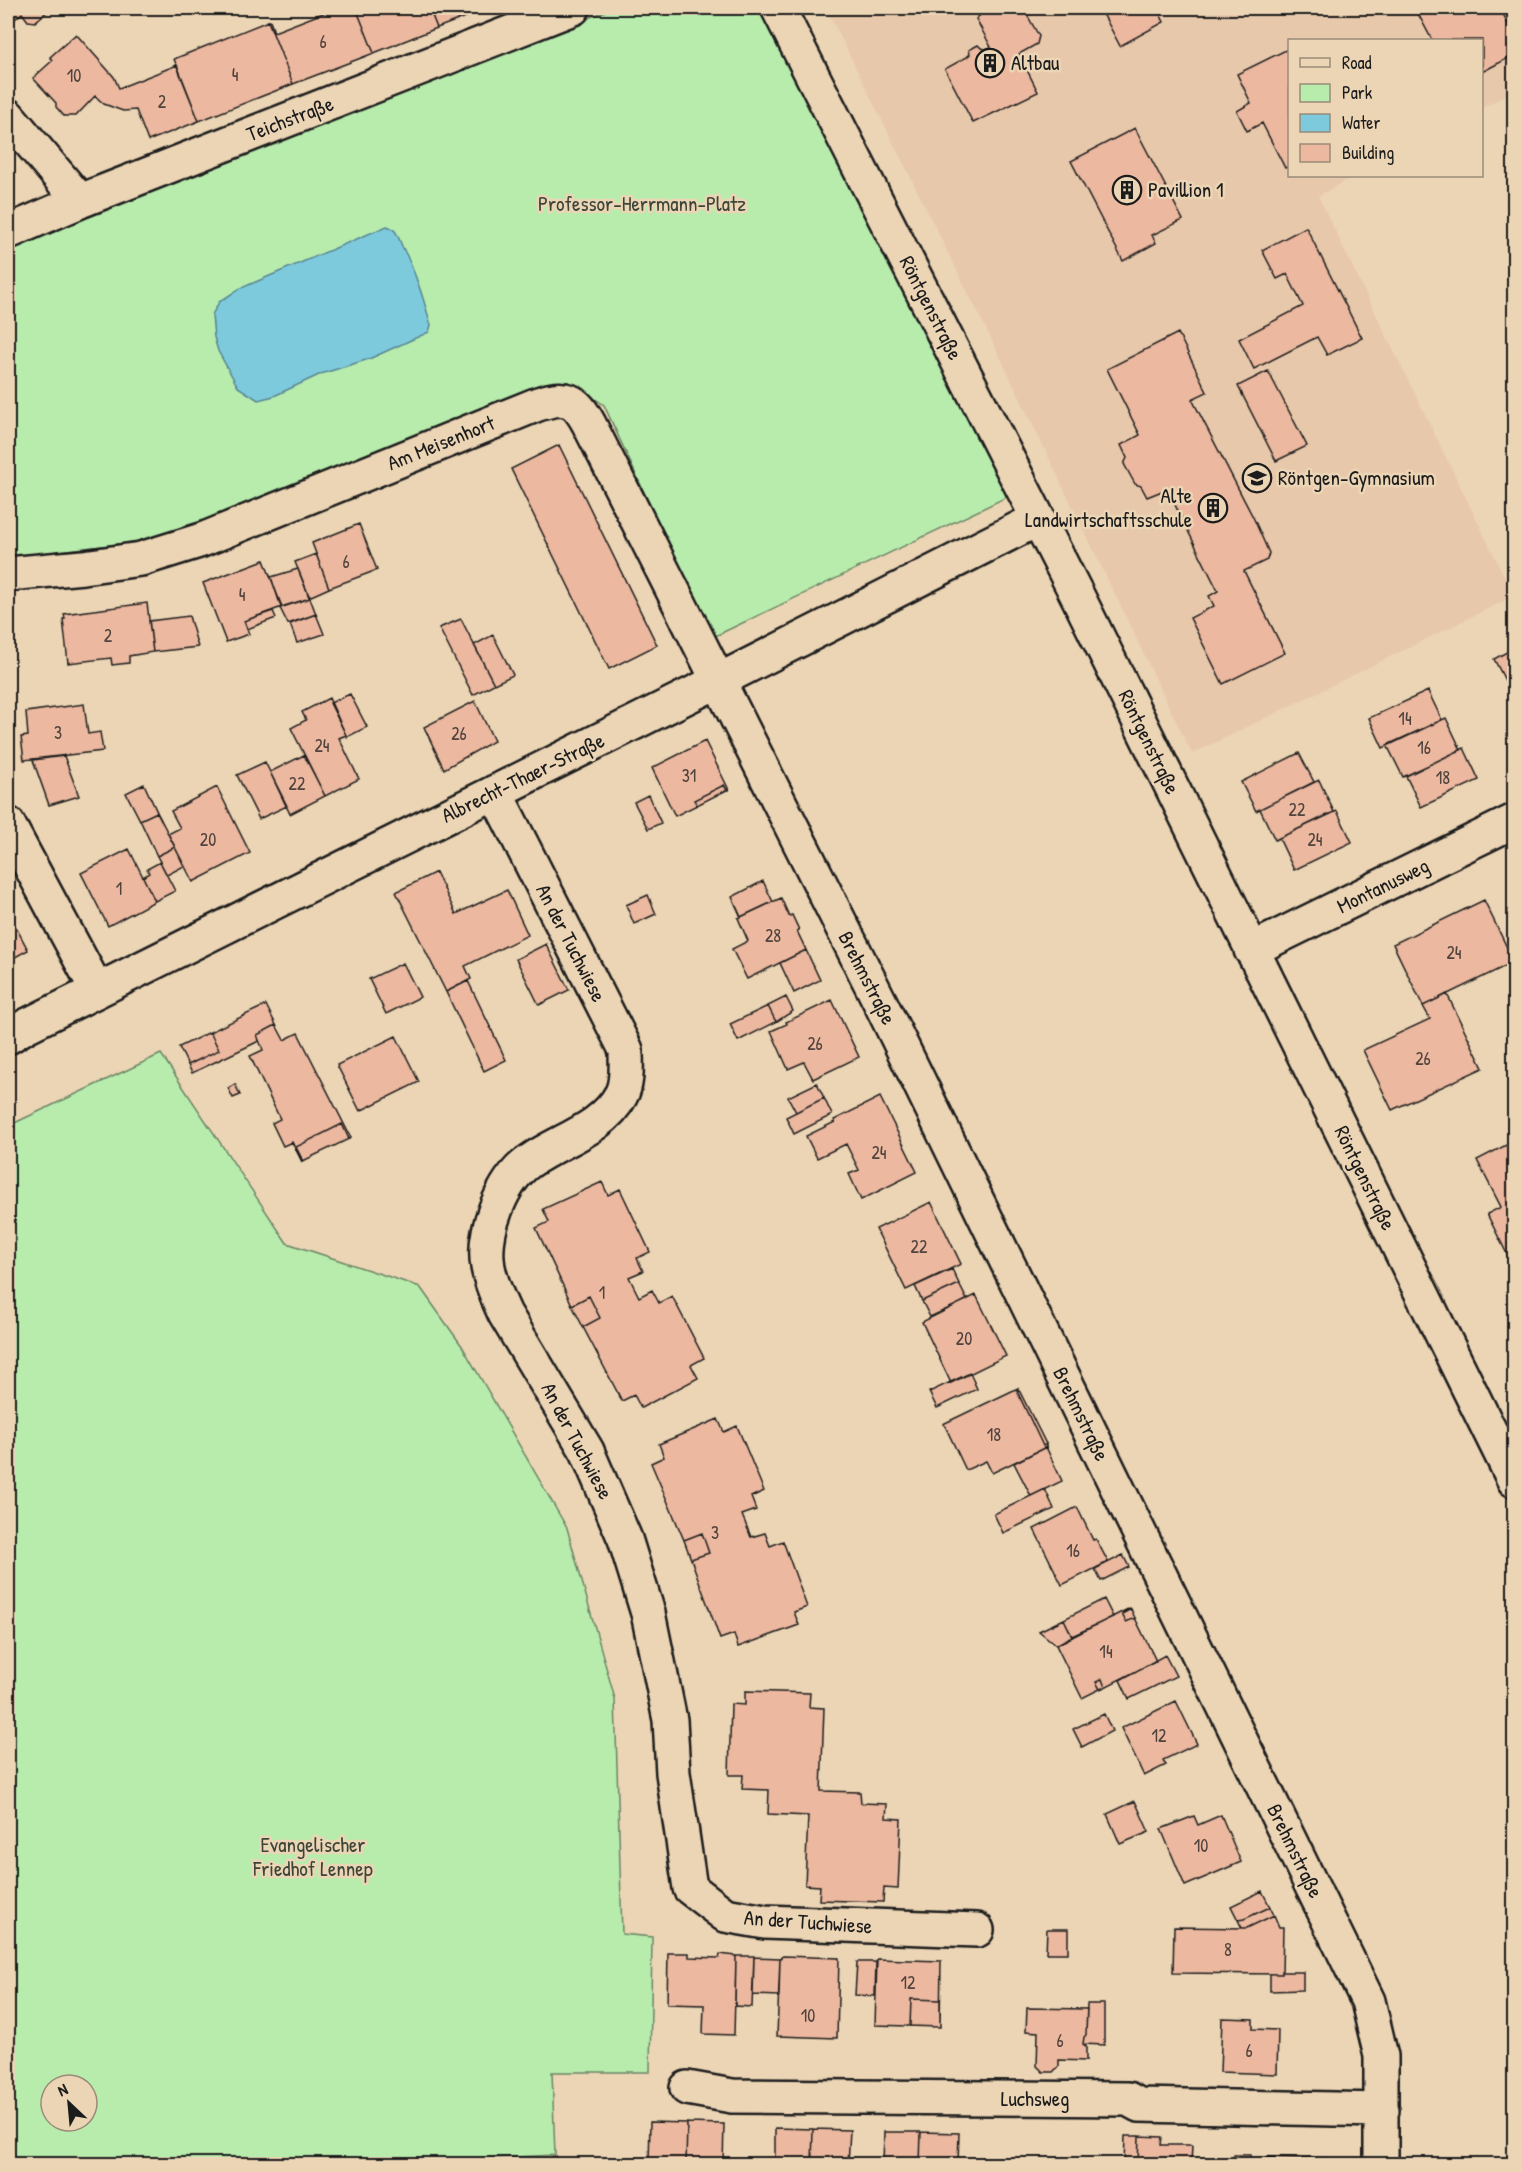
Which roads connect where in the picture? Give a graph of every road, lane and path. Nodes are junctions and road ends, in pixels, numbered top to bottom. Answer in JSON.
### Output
{"nodes":[{"id":1,"x":573,"y":8,"type":"edge"},
{"id":2,"x":778,"y":8,"type":"edge"},
{"id":3,"x":8,"y":116,"type":"edge"},
{"id":4,"x":80,"y":201,"type":"junction"},
{"id":5,"x":8,"y":232,"type":"edge"},
{"id":6,"x":1038,"y":519,"type":"junction"},
{"id":7,"x":8,"y":574,"type":"edge"},
{"id":8,"x":718,"y":681,"type":"junction"},
{"id":9,"x":495,"y":792,"type":"junction"},
{"id":10,"x":1515,"y":821,"type":"edge"},
{"id":11,"x":8,"y":824,"type":"edge"},
{"id":12,"x":1251,"y":950,"type":"junction"},
{"id":13,"x":97,"y":990,"type":"junction"},
{"id":14,"x":8,"y":1037,"type":"edge"},
{"id":15,"x":1515,"y":1480,"type":"edge"},
{"id":16,"x":977,"y":1930,"type":"dead end"},
{"id":17,"x":687,"y":2088,"type":"dead end"},
{"id":18,"x":1382,"y":2110,"type":"junction"},
{"id":19,"x":1381,"y":2164,"type":"edge"}],
"edges":[{"from":1,"to":4,"type":"street","name":"Teichstraße"},
{"from":2,"to":6,"type":"street","name":"Röntgenstraße"},
{"from":3,"to":4,"type":"street"},
{"from":4,"to":5,"type":"street","name":"Teichstraße"},
{"from":6,"to":8,"type":"street","name":"Albrecht-Thaer-Straße"},
{"from":6,"to":12,"type":"street","name":"Röntgenstraße"},
{"from":7,"to":8,"type":"street","name":"Am Meisenhort"},
{"from":8,"to":9,"type":"street","name":"Albrecht-Thaer-Straße"},
{"from":8,"to":18,"type":"street","name":"Brehmstraße"},
{"from":9,"to":13,"type":"street","name":"Albrecht-Thaer-Straße"},
{"from":9,"to":16,"type":"street","name":"An der Tuchwiese"},
{"from":10,"to":12,"type":"street","name":"Montanusweg"},
{"from":11,"to":13,"type":"street"},
{"from":12,"to":15,"type":"street","name":"Röntgenstraße"},
{"from":13,"to":14,"type":"street","name":"Albrecht-Thaer-Straße"},
{"from":17,"to":18,"type":"street","name":"Luchsweg"},
{"from":18,"to":19,"type":"street","name":"Brehmstraße"}]}
